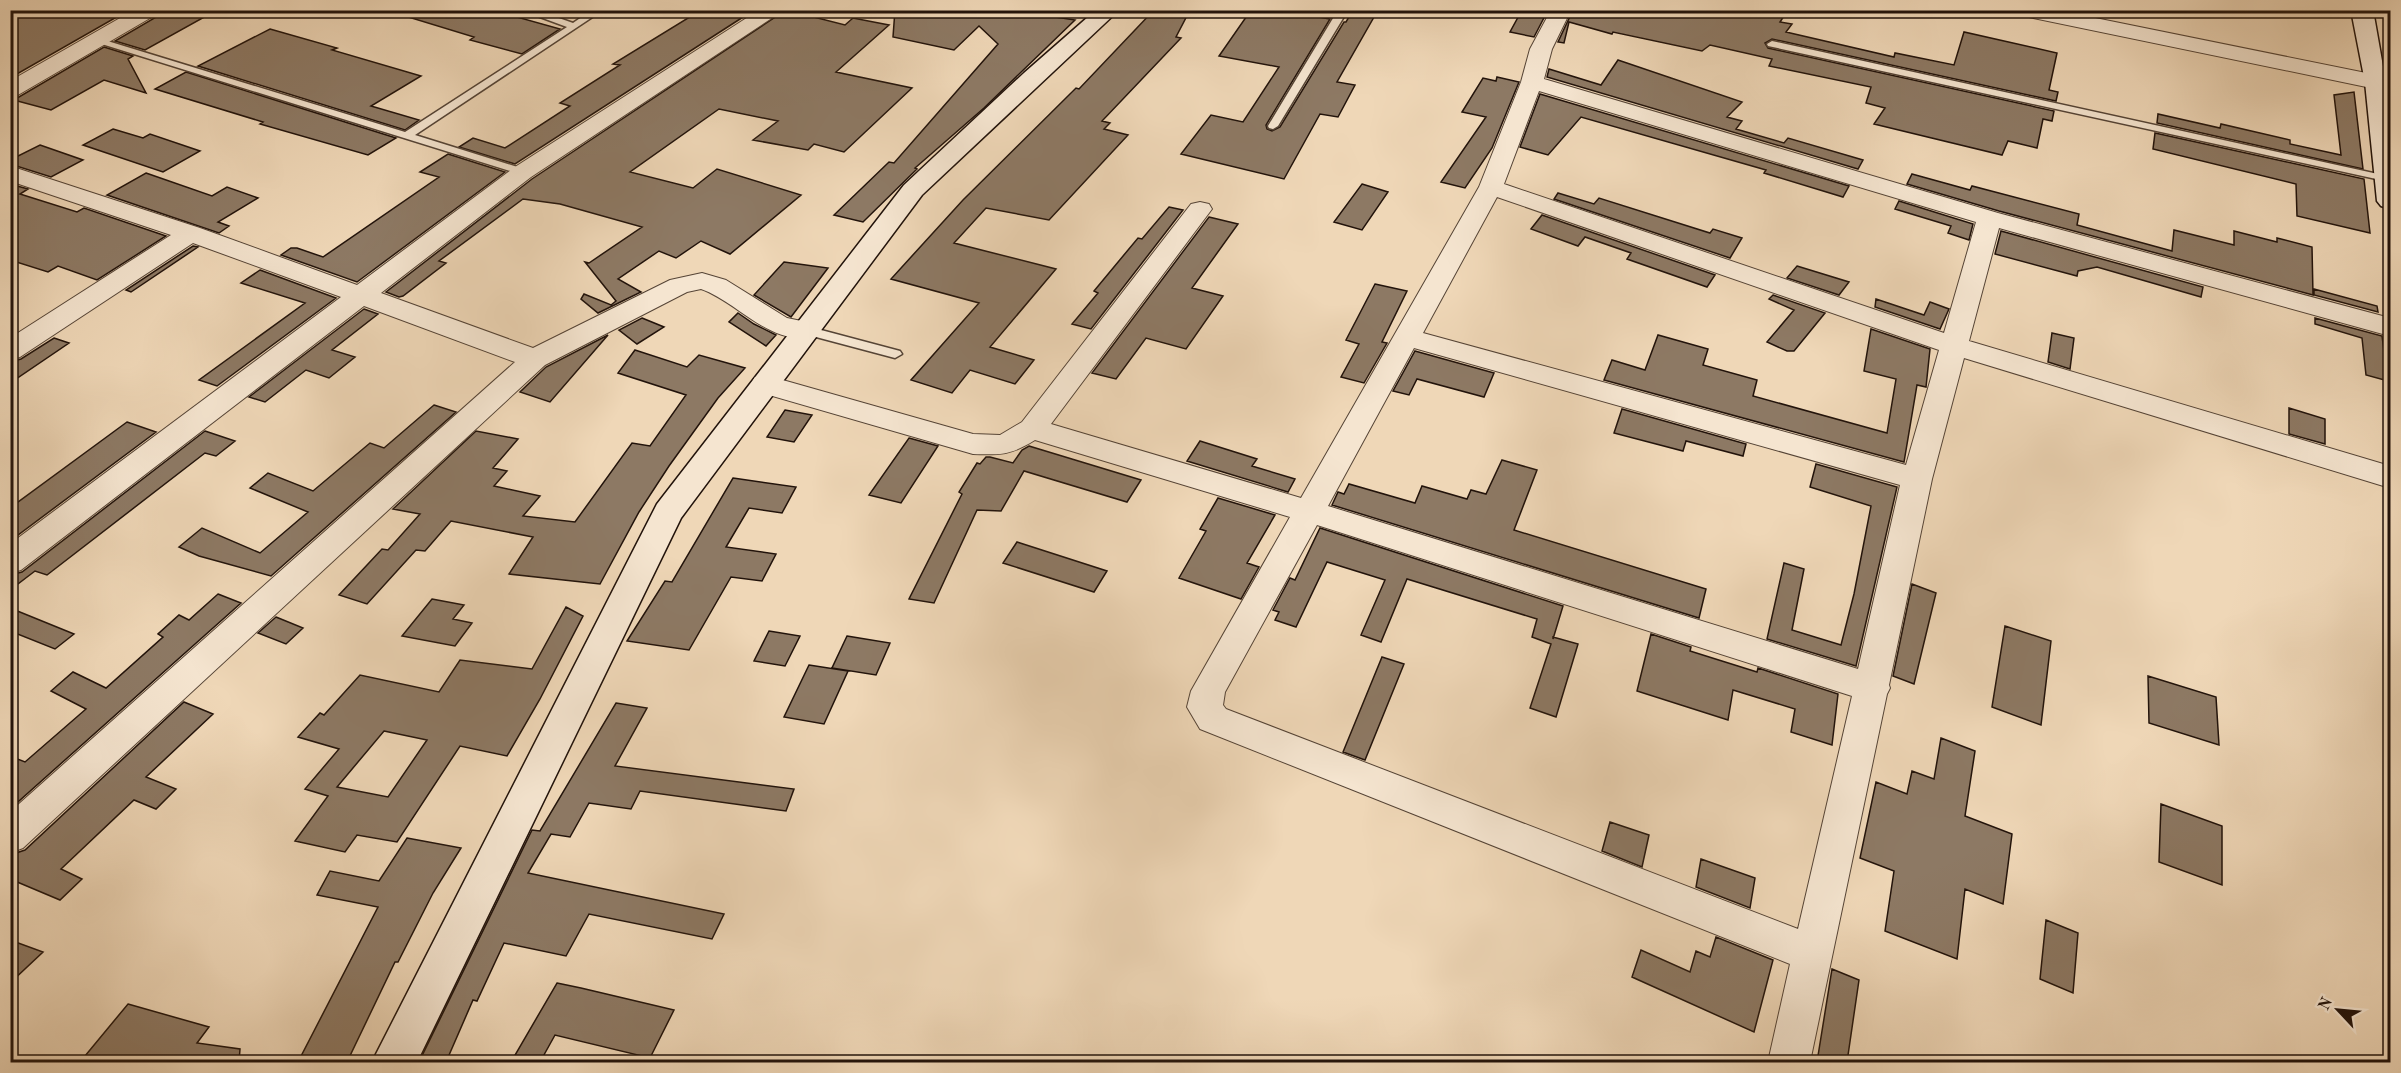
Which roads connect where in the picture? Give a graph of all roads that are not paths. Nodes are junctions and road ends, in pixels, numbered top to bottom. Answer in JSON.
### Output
{"nodes":[{"id":1,"x":150,"y":10,"type":"edge"},
{"id":2,"x":525,"y":10,"type":"edge"},
{"id":3,"x":599,"y":10,"type":"edge"},
{"id":4,"x":774,"y":10,"type":"edge"},
{"id":5,"x":1109,"y":10,"type":"edge"},
{"id":6,"x":1343,"y":10,"type":"edge"},
{"id":7,"x":1561,"y":10,"type":"edge"},
{"id":8,"x":2024,"y":10,"type":"edge"},
{"id":9,"x":2362,"y":10,"type":"edge"},
{"id":10,"x":574,"y":26,"type":"junction"},
{"id":11,"x":97,"y":41,"type":"junction"},
{"id":12,"x":1772,"y":44,"type":"dead end"},
{"id":13,"x":1532,"y":82,"type":"junction"},
{"id":14,"x":2376,"y":82,"type":"junction"},
{"id":15,"x":10,"y":90,"type":"edge"},
{"id":16,"x":1273,"y":126,"type":"dead end"},
{"id":17,"x":406,"y":136,"type":"junction"},
{"id":18,"x":523,"y":172,"type":"junction"},
{"id":19,"x":10,"y":173,"type":"edge"},
{"id":20,"x":1491,"y":187,"type":"junction"},
{"id":21,"x":2389,"y":190,"type":"edge"},
{"id":22,"x":1200,"y":208,"type":"dead end"},
{"id":23,"x":1989,"y":218,"type":"junction"},
{"id":24,"x":192,"y":233,"type":"junction"},
{"id":25,"x":362,"y":294,"type":"junction"},
{"id":26,"x":2391,"y":327,"type":"edge"},
{"id":27,"x":806,"y":330,"type":"junction"},
{"id":28,"x":1405,"y":337,"type":"junction"},
{"id":29,"x":1954,"y":346,"type":"junction"},
{"id":30,"x":10,"y":351,"type":"edge"},
{"id":31,"x":895,"y":354,"type":"dead end"},
{"id":32,"x":535,"y":359,"type":"junction"},
{"id":33,"x":765,"y":384,"type":"junction"},
{"id":34,"x":1032,"y":429,"type":"junction"},
{"id":35,"x":2391,"y":477,"type":"edge"},
{"id":36,"x":1917,"y":479,"type":"junction"},
{"id":37,"x":1308,"y":511,"type":"junction"},
{"id":38,"x":10,"y":561,"type":"edge"},
{"id":39,"x":1873,"y":688,"type":"junction"},
{"id":40,"x":10,"y":836,"type":"edge"},
{"id":41,"x":1814,"y":954,"type":"junction"},
{"id":42,"x":394,"y":1062,"type":"edge"},
{"id":43,"x":1789,"y":1062,"type":"edge"}],
"edges":[{"from":1,"to":11,"type":"street"},
{"from":2,"to":10,"type":"lane"},
{"from":3,"to":10,"type":"lane"},
{"from":4,"to":18,"type":"street"},
{"from":5,"to":27,"type":"street"},
{"from":6,"to":16,"type":"lane"},
{"from":7,"to":13,"type":"street"},
{"from":8,"to":14,"type":"street"},
{"from":9,"to":14,"type":"street"},
{"from":10,"to":17,"type":"lane"},
{"from":11,"to":15,"type":"street"},
{"from":11,"to":17,"type":"lane"},
{"from":12,"to":21,"type":"lane"},
{"from":13,"to":20,"type":"street"},
{"from":13,"to":23,"type":"street"},
{"from":14,"to":21,"type":"street"},
{"from":17,"to":18,"type":"lane"},
{"from":18,"to":25,"type":"street"},
{"from":19,"to":24,"type":"street"},
{"from":20,"to":28,"type":"street"},
{"from":20,"to":29,"type":"street"},
{"from":22,"to":34,"type":"street"},
{"from":23,"to":26,"type":"street"},
{"from":23,"to":29,"type":"street"},
{"from":24,"to":25,"type":"street"},
{"from":24,"to":30,"type":"street"},
{"from":25,"to":32,"type":"street"},
{"from":25,"to":38,"type":"street"},
{"from":27,"to":31,"type":"lane"},
{"from":27,"to":32,"type":"street"},
{"from":27,"to":33,"type":"street"},
{"from":28,"to":36,"type":"street"},
{"from":28,"to":37,"type":"street"},
{"from":29,"to":35,"type":"street"},
{"from":29,"to":36,"type":"street"},
{"from":32,"to":40,"type":"street"},
{"from":33,"to":34,"type":"street"},
{"from":33,"to":42,"type":"street"},
{"from":34,"to":37,"type":"street"},
{"from":36,"to":39,"type":"street"},
{"from":37,"to":39,"type":"street"},
{"from":37,"to":41,"type":"street"},
{"from":39,"to":41,"type":"street"},
{"from":41,"to":43,"type":"street"}]}
